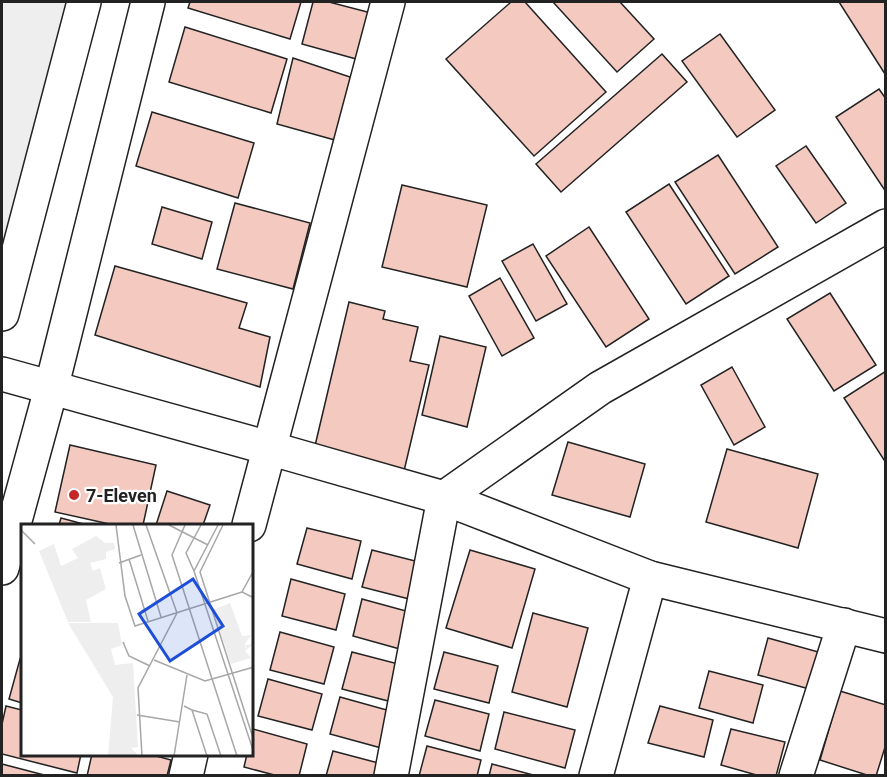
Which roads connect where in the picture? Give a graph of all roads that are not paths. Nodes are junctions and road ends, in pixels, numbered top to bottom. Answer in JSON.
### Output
{"nodes":[{"id":1,"x":84,"y":2,"type":"edge"},
{"id":2,"x":148,"y":2,"type":"edge"},
{"id":3,"x":388,"y":2,"type":"edge"},
{"id":4,"x":885,"y":226,"type":"edge"},
{"id":5,"x":2,"y":314,"type":"edge"},
{"id":6,"x":2,"y":374,"type":"edge"},
{"id":7,"x":51,"y":389,"type":"junction"},
{"id":8,"x":269,"y":448,"type":"junction"},
{"id":9,"x":444,"y":498,"type":"junction"},
{"id":10,"x":249,"y":524,"type":"edge"},
{"id":11,"x":2,"y":568,"type":"edge"},
{"id":12,"x":650,"y":578,"type":"junction"},
{"id":13,"x":844,"y":625,"type":"junction"},
{"id":14,"x":885,"y":636,"type":"edge"},
{"id":15,"x":191,"y":756,"type":"edge"},
{"id":16,"x":186,"y":776,"type":"edge"},
{"id":17,"x":391,"y":776,"type":"edge"},
{"id":18,"x":596,"y":776,"type":"edge"},
{"id":19,"x":796,"y":776,"type":"edge"}],
"edges":[{"from":1,"to":5,"type":"street"},
{"from":2,"to":7,"type":"street"},
{"from":3,"to":8,"type":"street"},
{"from":4,"to":9,"type":"street"},
{"from":6,"to":7,"type":"street"},
{"from":7,"to":8,"type":"street"},
{"from":7,"to":11,"type":"street"},
{"from":8,"to":9,"type":"street"},
{"from":8,"to":10,"type":"street"},
{"from":9,"to":12,"type":"street"},
{"from":9,"to":17,"type":"street"},
{"from":12,"to":13,"type":"street"},
{"from":12,"to":18,"type":"street"},
{"from":13,"to":14,"type":"street"},
{"from":13,"to":19,"type":"street"},
{"from":15,"to":16,"type":"street"}]}
